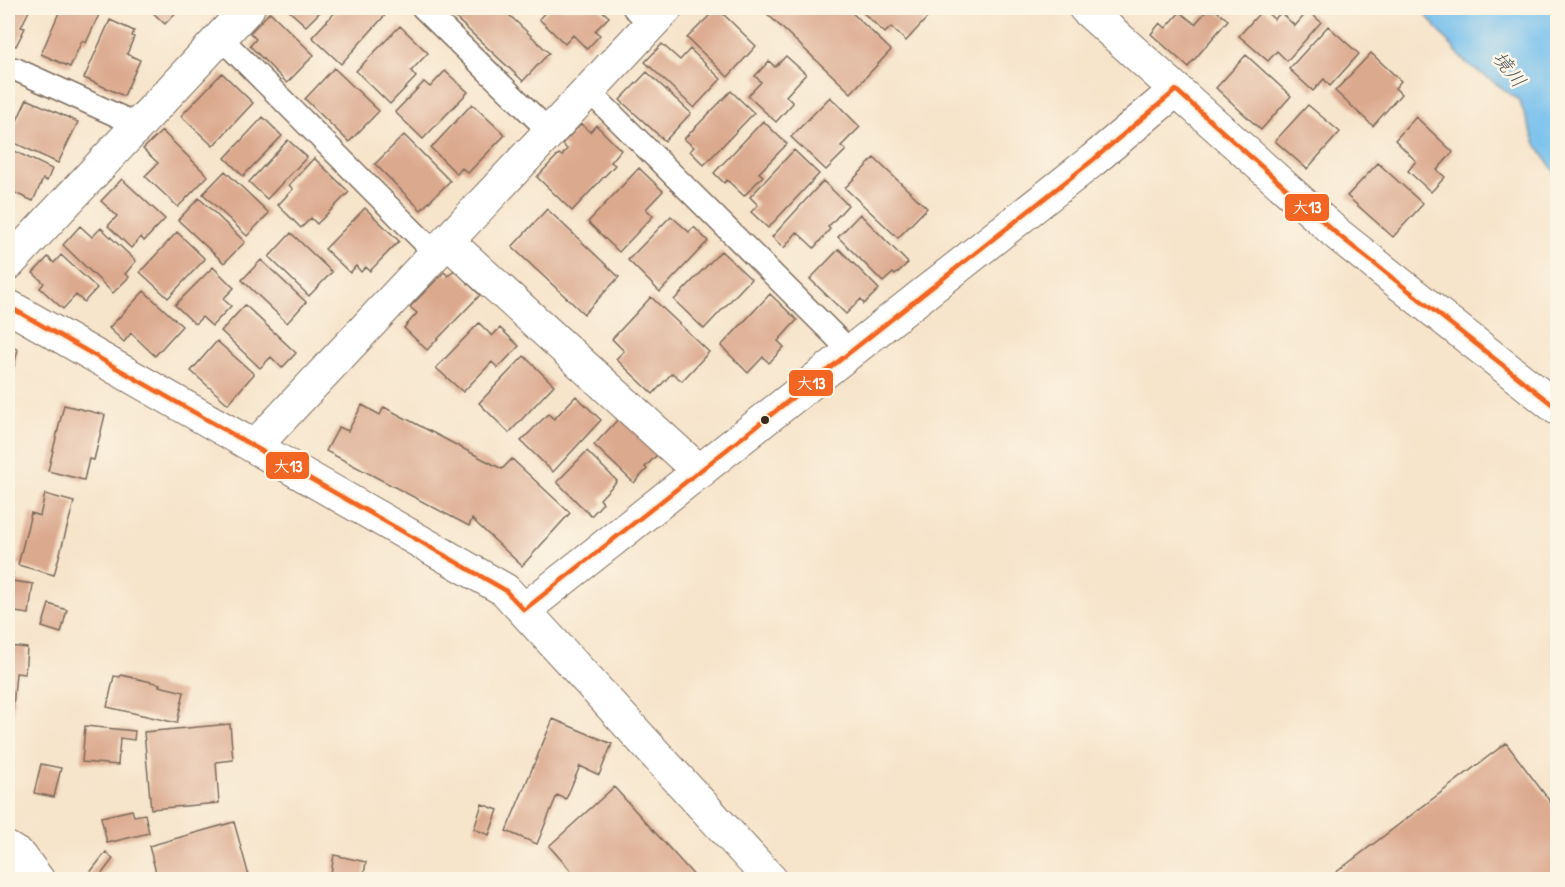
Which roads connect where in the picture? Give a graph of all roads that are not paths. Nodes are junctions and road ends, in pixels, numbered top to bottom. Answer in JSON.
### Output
{"nodes":[{"id":1,"x":248,"y":8,"type":"edge"},
{"id":2,"x":423,"y":8,"type":"edge"},
{"id":3,"x":1085,"y":8,"type":"edge"},
{"id":4,"x":650,"y":13,"type":"edge"},
{"id":5,"x":221,"y":38,"type":"junction"},
{"id":6,"x":15,"y":69,"type":"dead end"},
{"id":7,"x":588,"y":90,"type":"junction"},
{"id":8,"x":1176,"y":90,"type":"junction"},
{"id":9,"x":138,"y":125,"type":"junction"},
{"id":10,"x":550,"y":132,"type":"junction"},
{"id":11,"x":441,"y":247,"type":"junction"},
{"id":12,"x":8,"y":264,"type":"edge"},
{"id":13,"x":8,"y":306,"type":"edge"},
{"id":14,"x":851,"y":352,"type":"junction"},
{"id":15,"x":1557,"y":409,"type":"edge"},
{"id":16,"x":255,"y":446,"type":"junction"},
{"id":17,"x":700,"y":471,"type":"junction"},
{"id":18,"x":524,"y":610,"type":"junction"},
{"id":19,"x":8,"y":849,"type":"edge"},
{"id":20,"x":38,"y":879,"type":"edge"},
{"id":21,"x":771,"y":879,"type":"edge"}],
"edges":[{"from":1,"to":5,"type":"street"},
{"from":2,"to":10,"type":"lane"},
{"from":3,"to":8,"type":"street"},
{"from":4,"to":7,"type":"street"},
{"from":5,"to":9,"type":"street"},
{"from":5,"to":11,"type":"lane"},
{"from":6,"to":9,"type":"lane"},
{"from":7,"to":10,"type":"street"},
{"from":7,"to":14,"type":"lane"},
{"from":8,"to":14,"type":"street"},
{"from":8,"to":15,"type":"street"},
{"from":9,"to":12,"type":"street"},
{"from":10,"to":11,"type":"street"},
{"from":11,"to":16,"type":"street"},
{"from":11,"to":17,"type":"street"},
{"from":13,"to":16,"type":"street"},
{"from":14,"to":17,"type":"street"},
{"from":16,"to":18,"type":"street"},
{"from":17,"to":18,"type":"street"},
{"from":18,"to":21,"type":"street"},
{"from":19,"to":20,"type":"street"}]}
